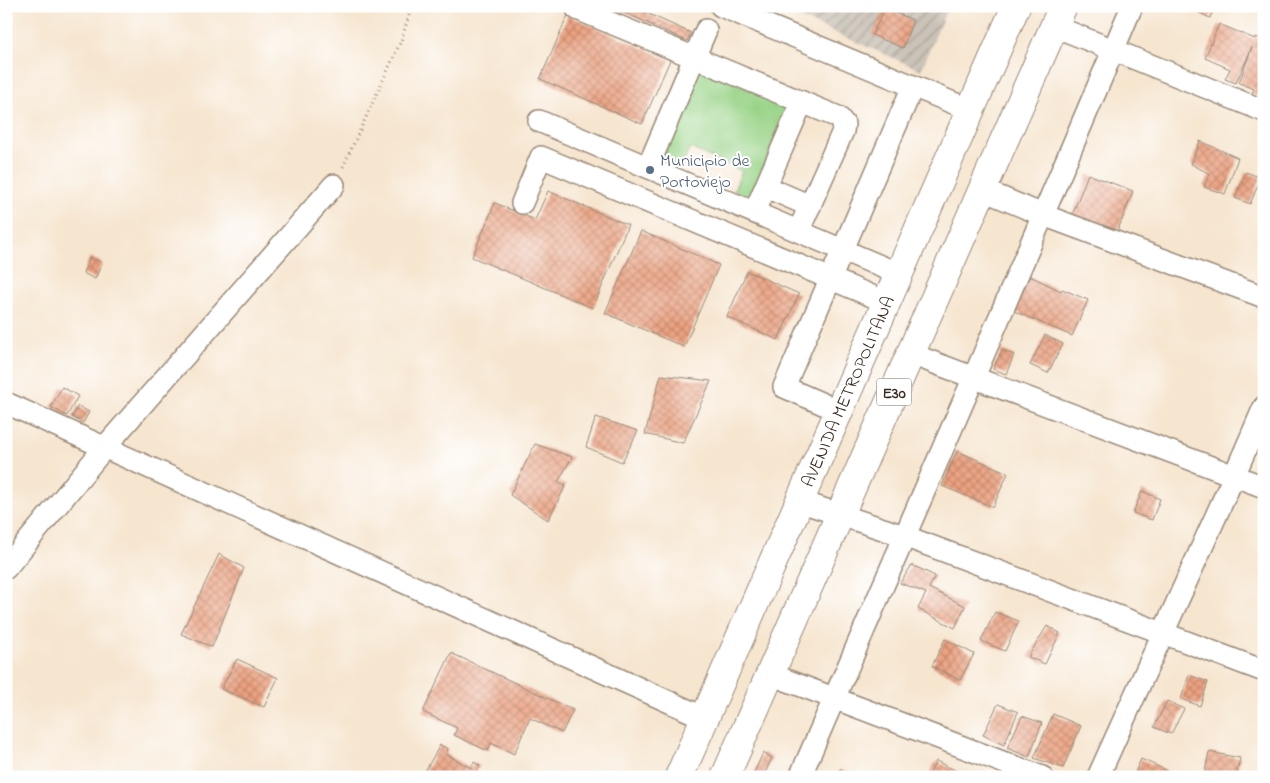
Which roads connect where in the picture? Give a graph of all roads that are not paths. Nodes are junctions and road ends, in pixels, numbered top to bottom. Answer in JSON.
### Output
{"nodes":[{"id":1,"x":721,"y":6,"type":"edge"},
{"id":2,"x":1016,"y":6,"type":"edge"},
{"id":3,"x":1132,"y":6,"type":"edge"},
{"id":4,"x":577,"y":9,"type":"dead end"},
{"id":5,"x":1059,"y":16,"type":"edge"},
{"id":6,"x":706,"y":30,"type":"dead end"},
{"id":7,"x":1114,"y":50,"type":"junction"},
{"id":8,"x":694,"y":58,"type":"junction"},
{"id":9,"x":913,"y":86,"type":"junction"},
{"id":10,"x":802,"y":102,"type":"junction"},
{"id":11,"x":970,"y":110,"type":"junction"},
{"id":12,"x":1264,"y":111,"type":"edge"},
{"id":13,"x":539,"y":121,"type":"dead end"},
{"id":14,"x":648,"y":167,"type":"junction"},
{"id":15,"x":334,"y":185,"type":"road end"},
{"id":16,"x":766,"y":187,"type":"junction"},
{"id":17,"x":983,"y":190,"type":"junction"},
{"id":18,"x":522,"y":203,"type":"dead end"},
{"id":19,"x":810,"y":206,"type":"junction"},
{"id":20,"x":755,"y":211,"type":"junction"},
{"id":21,"x":1043,"y":214,"type":"junction"},
{"id":22,"x":799,"y":230,"type":"junction"},
{"id":23,"x":842,"y":250,"type":"junction"},
{"id":24,"x":899,"y":274,"type":"junction"},
{"id":25,"x":830,"y":279,"type":"junction"},
{"id":26,"x":1264,"y":297,"type":"edge"},
{"id":27,"x":886,"y":302,"type":"junction"},
{"id":28,"x":911,"y":354,"type":"junction"},
{"id":29,"x":974,"y":377,"type":"junction"},
{"id":30,"x":6,"y":403,"type":"edge"},
{"id":31,"x":1264,"y":407,"type":"edge"},
{"id":32,"x":839,"y":411,"type":"junction"},
{"id":33,"x":105,"y":447,"type":"junction"},
{"id":34,"x":1234,"y":476,"type":"junction"},
{"id":35,"x":1264,"y":488,"type":"edge"},
{"id":36,"x":799,"y":501,"type":"junction"},
{"id":37,"x":840,"y":514,"type":"junction"},
{"id":38,"x":904,"y":536,"type":"junction"},
{"id":39,"x":6,"y":568,"type":"edge"},
{"id":40,"x":1162,"y":634,"type":"junction"},
{"id":41,"x":1264,"y":671,"type":"edge"},
{"id":42,"x":770,"y":674,"type":"junction"},
{"id":43,"x":834,"y":698,"type":"junction"},
{"id":44,"x":704,"y":718,"type":"junction"},
{"id":45,"x":679,"y":777,"type":"edge"},
{"id":46,"x":725,"y":777,"type":"edge"},
{"id":47,"x":800,"y":777,"type":"edge"},
{"id":48,"x":1042,"y":777,"type":"edge"},
{"id":49,"x":1098,"y":777,"type":"edge"}],
"edges":[{"from":1,"to":9,"type":"street"},
{"from":2,"to":11,"type":"highway","name":"AVENIDA METROPOLITANA","number":"E30"},
{"from":3,"to":7,"type":"street"},
{"from":4,"to":8,"type":"street"},
{"from":5,"to":7,"type":"street"},
{"from":5,"to":17,"type":"highway","number":"E30"},
{"from":6,"to":8,"type":"street"},
{"from":7,"to":12,"type":"street"},
{"from":7,"to":21,"type":"street"},
{"from":8,"to":10,"type":"street"},
{"from":8,"to":14,"type":"street"},
{"from":9,"to":11,"type":"street"},
{"from":9,"to":23,"type":"street"},
{"from":10,"to":16,"type":"street"},
{"from":10,"to":19,"type":"street"},
{"from":11,"to":24,"type":"highway","name":"AVENIDA METROPOLITANA","number":"E30"},
{"from":13,"to":14,"type":"street"},
{"from":14,"to":20,"type":"street"},
{"from":15,"to":33,"type":"street"},
{"from":16,"to":19,"type":"street"},
{"from":16,"to":20,"type":"street"},
{"from":17,"to":21,"type":"street"},
{"from":17,"to":28,"type":"highway","number":"E30"},
{"from":18,"to":25,"type":"street"},
{"from":19,"to":22,"type":"street"},
{"from":20,"to":22,"type":"street"},
{"from":21,"to":26,"type":"street"},
{"from":21,"to":29,"type":"street"},
{"from":22,"to":23,"type":"street"},
{"from":23,"to":24,"type":"street"},
{"from":23,"to":25,"type":"street"},
{"from":24,"to":27,"type":"highway","name":"AVENIDA METROPOLITANA","number":"E30"},
{"from":25,"to":27,"type":"street"},
{"from":25,"to":32,"type":"street"},
{"from":27,"to":32,"type":"highway","name":"AVENIDA METROPOLITANA","number":"E30"},
{"from":28,"to":29,"type":"street"},
{"from":28,"to":37,"type":"highway","number":"E30"},
{"from":29,"to":34,"type":"street"},
{"from":29,"to":38,"type":"street"},
{"from":30,"to":33,"type":"street"},
{"from":31,"to":34,"type":"street"},
{"from":32,"to":36,"type":"highway","name":"AVENIDA METROPOLITANA","number":"E30"},
{"from":33,"to":39,"type":"street"},
{"from":33,"to":44,"type":"street"},
{"from":34,"to":35,"type":"street"},
{"from":34,"to":40,"type":"street"},
{"from":36,"to":37,"type":"street"},
{"from":36,"to":44,"type":"highway","name":"AVENIDA METROPOLITANA","number":"E30"},
{"from":37,"to":38,"type":"street"},
{"from":37,"to":42,"type":"highway","number":"E30"},
{"from":38,"to":40,"type":"street"},
{"from":38,"to":43,"type":"street"},
{"from":40,"to":41,"type":"street"},
{"from":40,"to":49,"type":"street"},
{"from":42,"to":43,"type":"street"},
{"from":42,"to":46,"type":"highway","number":"E30"},
{"from":43,"to":47,"type":"street"},
{"from":43,"to":48,"type":"street"},
{"from":44,"to":45,"type":"highway","name":"AVENIDA METROPOLITANA","number":"E30"}]}
